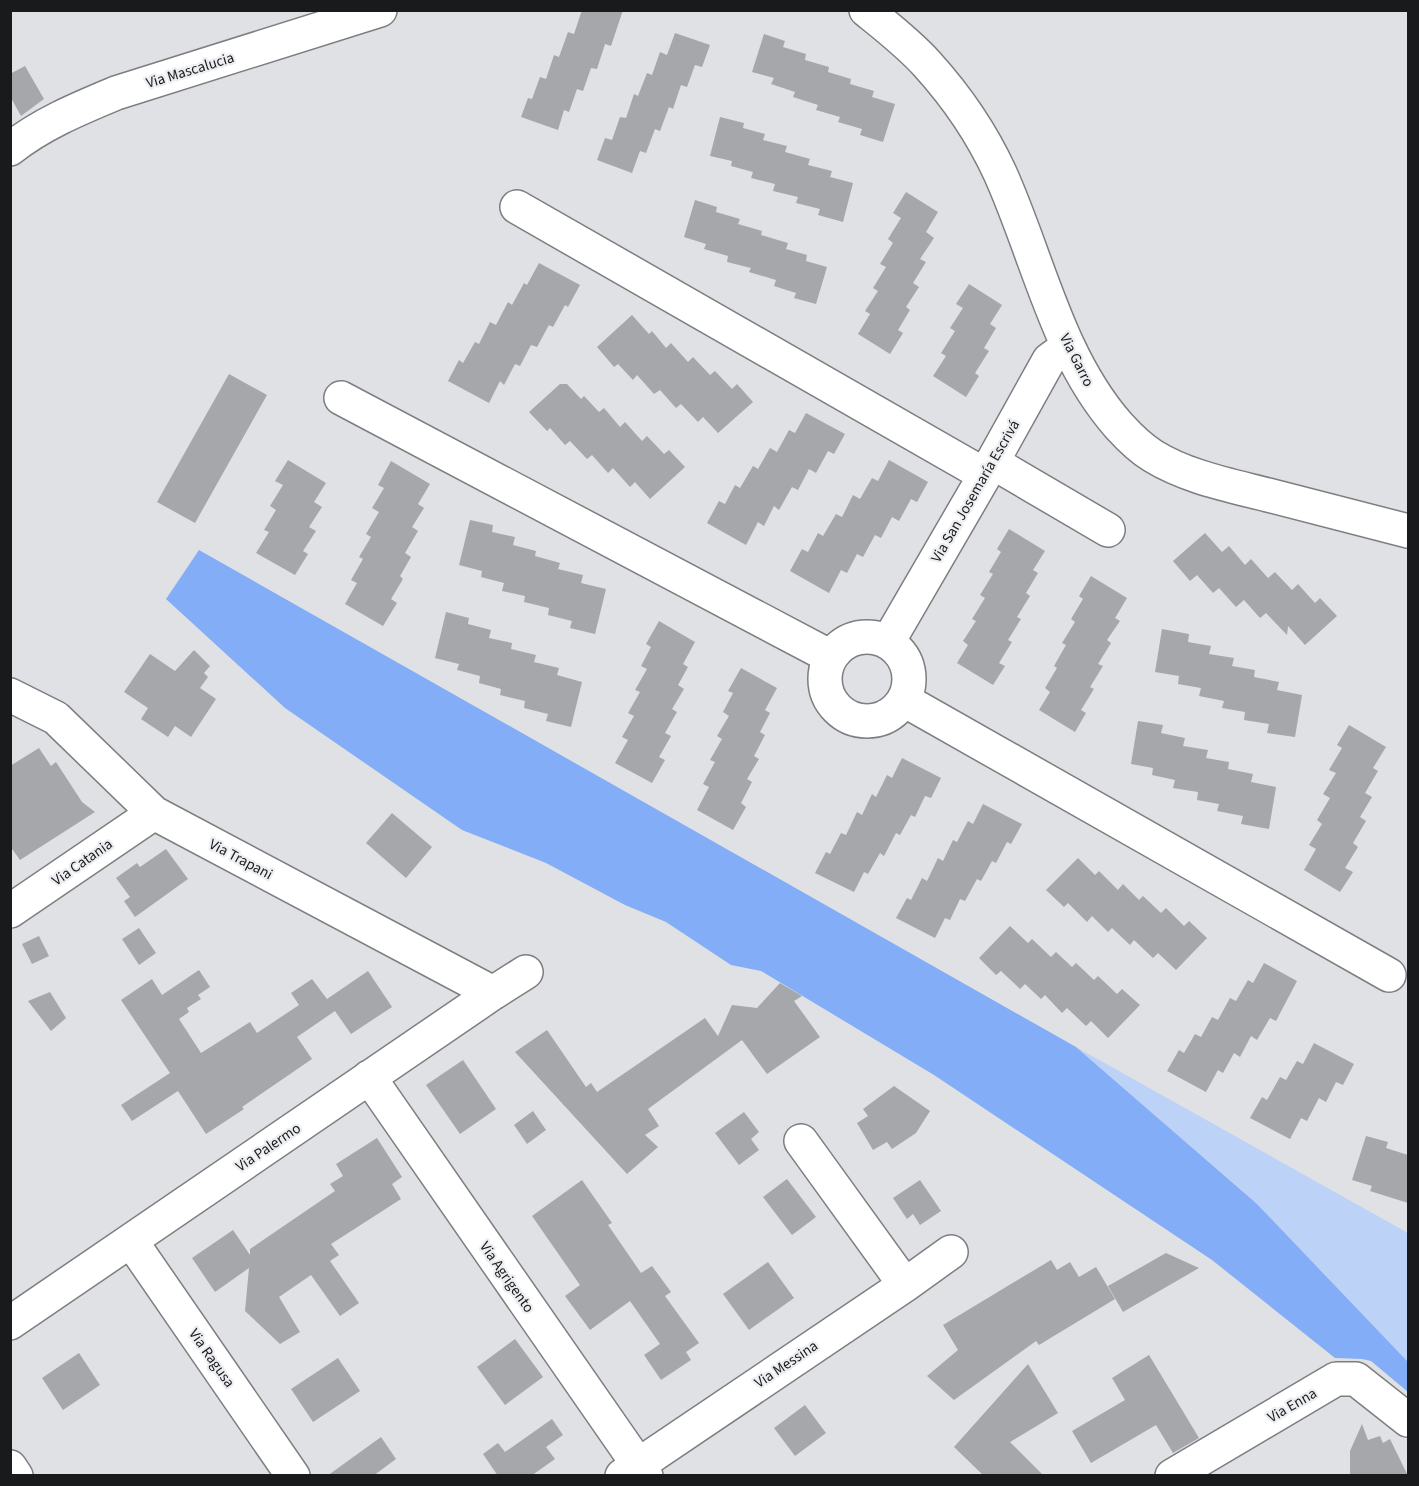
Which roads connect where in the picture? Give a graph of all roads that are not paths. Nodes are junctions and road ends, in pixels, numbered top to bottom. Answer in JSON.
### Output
{"nodes":[{"id":1,"x":380,"y":10,"type":"edge"},
{"id":2,"x":875,"y":15,"type":"edge"},
{"id":3,"x":10,"y":149,"type":"edge"},
{"id":4,"x":517,"y":207,"type":"dead end"},
{"id":5,"x":1068,"y":346,"type":"junction"},
{"id":6,"x":341,"y":398,"type":"dead end"},
{"id":7,"x":989,"y":469,"type":"junction"},
{"id":8,"x":1108,"y":530,"type":"dead end"},
{"id":9,"x":1408,"y":531,"type":"edge"},
{"id":10,"x":888,"y":642,"type":"junction"},
{"id":11,"x":831,"y":657,"type":"junction"},
{"id":12,"x":10,"y":695,"type":"edge"},
{"id":13,"x":904,"y":700,"type":"junction"},
{"id":14,"x":154,"y":813,"type":"junction"},
{"id":15,"x":10,"y":911,"type":"edge"},
{"id":16,"x":526,"y":972,"type":"dead end"},
{"id":17,"x":1389,"y":975,"type":"dead end"},
{"id":18,"x":492,"y":993,"type":"junction"},
{"id":19,"x":369,"y":1077,"type":"junction"},
{"id":20,"x":801,"y":1140,"type":"dead end"},
{"id":21,"x":131,"y":1241,"type":"junction"},
{"id":22,"x":951,"y":1252,"type":"dead end"},
{"id":23,"x":905,"y":1285,"type":"junction"},
{"id":24,"x":10,"y":1323,"type":"edge"},
{"id":25,"x":1408,"y":1420,"type":"edge"},
{"id":26,"x":10,"y":1467,"type":"edge"},
{"id":27,"x":635,"y":1472,"type":"edge"},
{"id":28,"x":16,"y":1476,"type":"edge"},
{"id":29,"x":293,"y":1476,"type":"edge"},
{"id":30,"x":1172,"y":1476,"type":"edge"}],
"edges":[{"from":1,"to":3,"type":"street","name":"Via Mascalucia"},
{"from":2,"to":5,"type":"street","name":"Via Garro"},
{"from":4,"to":7,"type":"street"},
{"from":5,"to":7,"type":"street","name":"Via San Josemaría Escrivá"},
{"from":5,"to":9,"type":"street","name":"Via Garro"},
{"from":6,"to":11,"type":"street"},
{"from":7,"to":8,"type":"street"},
{"from":7,"to":10,"type":"street","name":"Via San Josemaría Escrivá"},
{"from":10,"to":11,"type":"street"},
{"from":10,"to":13,"type":"street"},
{"from":11,"to":13,"type":"street"},
{"from":12,"to":14,"type":"street","name":"Via Trapani"},
{"from":13,"to":17,"type":"street"},
{"from":14,"to":15,"type":"street","name":"Via Catania"},
{"from":14,"to":18,"type":"street","name":"Via Trapani"},
{"from":16,"to":18,"type":"street","name":"Via Palermo"},
{"from":18,"to":19,"type":"street","name":"Via Palermo"},
{"from":19,"to":21,"type":"street","name":"Via Palermo"},
{"from":19,"to":27,"type":"street","name":"Via Agrigento"},
{"from":20,"to":23,"type":"street"},
{"from":21,"to":24,"type":"street","name":"Via Palermo"},
{"from":21,"to":29,"type":"street","name":"Via Ragusa"},
{"from":22,"to":23,"type":"street","name":"Via Messina"},
{"from":23,"to":27,"type":"street","name":"Via Messina"},
{"from":25,"to":30,"type":"street","name":"Via Enna"},
{"from":26,"to":28,"type":"street"}]}
